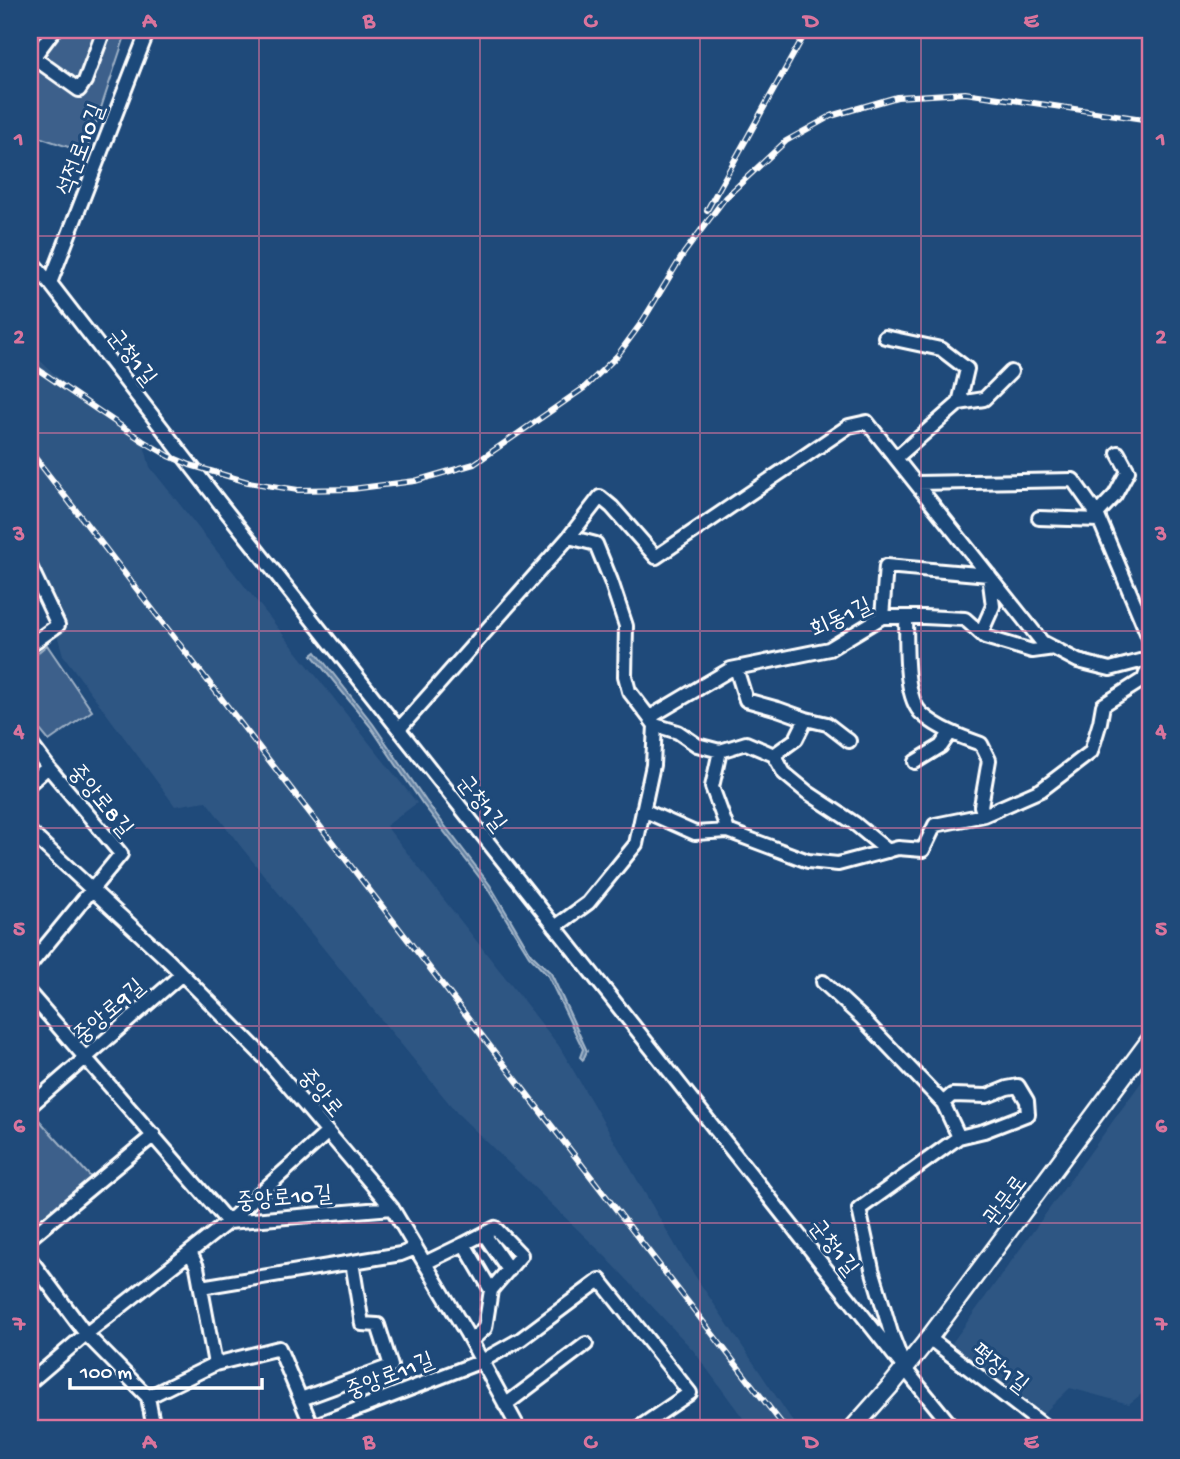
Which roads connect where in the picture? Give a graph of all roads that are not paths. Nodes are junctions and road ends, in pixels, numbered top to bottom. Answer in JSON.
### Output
{"nodes":[{"id":1,"x":54,"y":30,"type":"edge"},
{"id":2,"x":104,"y":30,"type":"edge"},
{"id":3,"x":148,"y":30,"type":"edge"},
{"id":4,"x":31,"y":58,"type":"edge"},
{"id":5,"x":30,"y":260,"type":"edge"},
{"id":6,"x":50,"y":283,"type":"junction"},
{"id":7,"x":885,"y":337,"type":"dead end"},
{"id":8,"x":1012,"y":372,"type":"dead end"},
{"id":9,"x":959,"y":403,"type":"junction"},
{"id":10,"x":1118,"y":453,"type":"dead end"},
{"id":11,"x":896,"y":458,"type":"junction"},
{"id":12,"x":916,"y":483,"type":"junction"},
{"id":13,"x":1098,"y":517,"type":"junction"},
{"id":14,"x":1039,"y":518,"type":"dead end"},
{"id":15,"x":569,"y":537,"type":"junction"},
{"id":16,"x":30,"y":566,"type":"edge"},
{"id":17,"x":989,"y":575,"type":"junction"},
{"id":18,"x":882,"y":617,"type":"junction"},
{"id":19,"x":906,"y":617,"type":"junction"},
{"id":20,"x":981,"y":633,"type":"junction"},
{"id":21,"x":1150,"y":640,"type":"edge"},
{"id":22,"x":30,"y":645,"type":"edge"},
{"id":23,"x":1054,"y":648,"type":"junction"},
{"id":24,"x":1150,"y":655,"type":"edge"},
{"id":25,"x":1150,"y":664,"type":"edge"},
{"id":26,"x":736,"y":668,"type":"junction"},
{"id":27,"x":806,"y":719,"type":"junction"},
{"id":28,"x":652,"y":721,"type":"junction"},
{"id":29,"x":399,"y":729,"type":"junction"},
{"id":30,"x":950,"y":733,"type":"junction"},
{"id":31,"x":849,"y":741,"type":"dead end"},
{"id":32,"x":30,"y":743,"type":"edge"},
{"id":33,"x":720,"y":751,"type":"junction"},
{"id":34,"x":774,"y":755,"type":"junction"},
{"id":35,"x":915,"y":762,"type":"dead end"},
{"id":36,"x":48,"y":767,"type":"junction"},
{"id":37,"x":30,"y":783,"type":"edge"},
{"id":38,"x":643,"y":810,"type":"junction"},
{"id":39,"x":984,"y":815,"type":"junction"},
{"id":40,"x":728,"y":831,"type":"junction"},
{"id":41,"x":30,"y":832,"type":"edge"},
{"id":42,"x":888,"y":851,"type":"junction"},
{"id":43,"x":91,"y":890,"type":"junction"},
{"id":44,"x":555,"y":927,"type":"junction"},
{"id":45,"x":30,"y":965,"type":"edge"},
{"id":46,"x":182,"y":974,"type":"junction"},
{"id":47,"x":823,"y":982,"type":"dead end"},
{"id":48,"x":30,"y":994,"type":"edge"},
{"id":49,"x":1150,"y":1041,"type":"edge"},
{"id":50,"x":85,"y":1058,"type":"junction"},
{"id":51,"x":943,"y":1103,"type":"junction"},
{"id":52,"x":30,"y":1106,"type":"edge"},
{"id":53,"x":328,"y":1132,"type":"junction"},
{"id":54,"x":154,"y":1135,"type":"junction"},
{"id":55,"x":959,"y":1137,"type":"junction"},
{"id":56,"x":393,"y":1208,"type":"junction"},
{"id":57,"x":228,"y":1222,"type":"junction"},
{"id":58,"x":484,"y":1234,"type":"junction"},
{"id":59,"x":30,"y":1238,"type":"edge"},
{"id":60,"x":464,"y":1244,"type":"junction"},
{"id":61,"x":416,"y":1248,"type":"junction"},
{"id":62,"x":190,"y":1252,"type":"junction"},
{"id":63,"x":30,"y":1259,"type":"edge"},
{"id":64,"x":352,"y":1262,"type":"junction"},
{"id":65,"x":425,"y":1263,"type":"junction"},
{"id":66,"x":509,"y":1270,"type":"junction"},
{"id":67,"x":201,"y":1287,"type":"junction"},
{"id":68,"x":491,"y":1290,"type":"junction"},
{"id":69,"x":86,"y":1334,"type":"junction"},
{"id":70,"x":929,"y":1338,"type":"junction"},
{"id":71,"x":471,"y":1341,"type":"junction"},
{"id":72,"x":586,"y":1344,"type":"dead end"},
{"id":73,"x":482,"y":1361,"type":"junction"},
{"id":74,"x":215,"y":1364,"type":"junction"},
{"id":75,"x":905,"y":1369,"type":"junction"},
{"id":76,"x":30,"y":1382,"type":"edge"},
{"id":77,"x":148,"y":1397,"type":"junction"},
{"id":78,"x":301,"y":1399,"type":"junction"},
{"id":79,"x":505,"y":1405,"type":"junction"},
{"id":80,"x":310,"y":1428,"type":"edge"},
{"id":81,"x":155,"y":1429,"type":"edge"},
{"id":82,"x":519,"y":1429,"type":"edge"},
{"id":83,"x":637,"y":1429,"type":"edge"},
{"id":84,"x":852,"y":1429,"type":"edge"},
{"id":85,"x":954,"y":1429,"type":"edge"},
{"id":86,"x":1048,"y":1429,"type":"edge"}],
"edges":[{"from":1,"to":4,"type":"street"},
{"from":2,"to":4,"type":"street"},
{"from":3,"to":6,"type":"street","name":"석전로10길"},
{"from":5,"to":6,"type":"street","name":"군청1길"},
{"from":6,"to":29,"type":"street","name":"군청1길"},
{"from":7,"to":9,"type":"street"},
{"from":8,"to":9,"type":"street"},
{"from":9,"to":11,"type":"street"},
{"from":10,"to":13,"type":"street"},
{"from":11,"to":12,"type":"street"},
{"from":11,"to":15,"type":"street"},
{"from":12,"to":13,"type":"street"},
{"from":12,"to":17,"type":"street"},
{"from":13,"to":14,"type":"street"},
{"from":13,"to":21,"type":"street"},
{"from":15,"to":28,"type":"street"},
{"from":15,"to":29,"type":"street"},
{"from":16,"to":22,"type":"street"},
{"from":17,"to":18,"type":"street"},
{"from":17,"to":20,"type":"street"},
{"from":17,"to":23,"type":"street"},
{"from":18,"to":19,"type":"street","name":"회동1길"},
{"from":18,"to":26,"type":"street","name":"회동1길"},
{"from":19,"to":20,"type":"street","name":"회동1길"},
{"from":19,"to":30,"type":"street"},
{"from":20,"to":23,"type":"street","name":"회동1길"},
{"from":23,"to":24,"type":"street"},
{"from":25,"to":39,"type":"street"},
{"from":26,"to":27,"type":"street"},
{"from":26,"to":28,"type":"street","name":"회동1길"},
{"from":27,"to":31,"type":"street"},
{"from":27,"to":34,"type":"street"},
{"from":28,"to":33,"type":"street"},
{"from":28,"to":38,"type":"street"},
{"from":29,"to":44,"type":"street","name":"군청1길"},
{"from":30,"to":35,"type":"street"},
{"from":30,"to":39,"type":"street"},
{"from":32,"to":36,"type":"street"},
{"from":33,"to":34,"type":"street"},
{"from":33,"to":40,"type":"street"},
{"from":34,"to":42,"type":"street"},
{"from":36,"to":37,"type":"street"},
{"from":36,"to":43,"type":"street","name":"중앙로8길"},
{"from":38,"to":40,"type":"street"},
{"from":38,"to":44,"type":"street"},
{"from":39,"to":42,"type":"street"},
{"from":40,"to":42,"type":"street"},
{"from":41,"to":43,"type":"street","name":"중앙로"},
{"from":43,"to":45,"type":"street"},
{"from":43,"to":46,"type":"street","name":"중앙로"},
{"from":44,"to":75,"type":"street","name":"군청1길"},
{"from":46,"to":50,"type":"street","name":"중앙로9길"},
{"from":46,"to":53,"type":"street","name":"중앙로"},
{"from":47,"to":51,"type":"street"},
{"from":48,"to":50,"type":"street"},
{"from":49,"to":70,"type":"main road","name":"관문로"},
{"from":50,"to":52,"type":"street","name":"중앙로9길"},
{"from":50,"to":54,"type":"street"},
{"from":51,"to":55,"type":"street"},
{"from":51,"to":55,"type":"street"},
{"from":53,"to":56,"type":"street","name":"중앙로"},
{"from":53,"to":57,"type":"street"},
{"from":54,"to":57,"type":"street"},
{"from":54,"to":59,"type":"street"},
{"from":55,"to":75,"type":"street"},
{"from":56,"to":57,"type":"street","name":"중앙로10길"},
{"from":56,"to":61,"type":"street","name":"중앙로"},
{"from":57,"to":62,"type":"street","name":"중앙로10길"},
{"from":58,"to":60,"type":"street"},
{"from":58,"to":66,"type":"street"},
{"from":58,"to":66,"type":"street"},
{"from":60,"to":65,"type":"street"},
{"from":60,"to":68,"type":"street"},
{"from":61,"to":64,"type":"street"},
{"from":61,"to":65,"type":"street","name":"중앙로"},
{"from":62,"to":67,"type":"street"},
{"from":62,"to":69,"type":"street","name":"중앙로10길"},
{"from":63,"to":69,"type":"street"},
{"from":64,"to":67,"type":"street"},
{"from":64,"to":78,"type":"street"},
{"from":65,"to":71,"type":"street","name":"중앙로"},
{"from":66,"to":68,"type":"street"},
{"from":67,"to":74,"type":"street"},
{"from":68,"to":71,"type":"street"},
{"from":69,"to":76,"type":"street","name":"중앙로10길"},
{"from":69,"to":77,"type":"street"},
{"from":70,"to":75,"type":"main road","name":"관문로"},
{"from":70,"to":86,"type":"street","name":"평장1길"},
{"from":71,"to":73,"type":"street","name":"중앙로"},
{"from":72,"to":79,"type":"street"},
{"from":73,"to":79,"type":"street","name":"중앙로"},
{"from":73,"to":80,"type":"street","name":"중앙로11길"},
{"from":73,"to":83,"type":"street","name":"중앙로11길"},
{"from":74,"to":77,"type":"street"},
{"from":74,"to":78,"type":"street","name":"중앙로11길"},
{"from":75,"to":84,"type":"main road","name":"관문로"},
{"from":75,"to":85,"type":"street","name":"군청1길"},
{"from":77,"to":81,"type":"street"},
{"from":78,"to":80,"type":"street","name":"중앙로11길"},
{"from":79,"to":82,"type":"street","name":"중앙로"}]}
